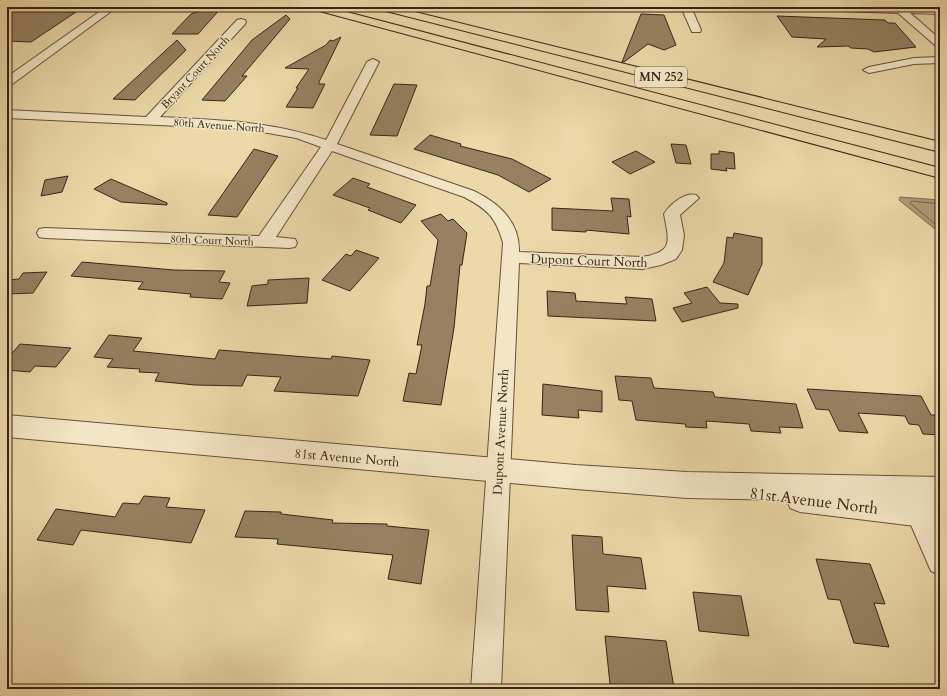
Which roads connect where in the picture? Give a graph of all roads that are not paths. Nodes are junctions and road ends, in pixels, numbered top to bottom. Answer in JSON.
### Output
{"nodes":[{"id":1,"x":112,"y":7,"type":"edge"},
{"id":2,"x":316,"y":7,"type":"edge"},
{"id":3,"x":382,"y":7,"type":"edge"},
{"id":4,"x":686,"y":7,"type":"edge"},
{"id":5,"x":814,"y":7,"type":"edge"},
{"id":6,"x":899,"y":8,"type":"edge"},
{"id":7,"x":940,"y":11,"type":"edge"},
{"id":8,"x":240,"y":22,"type":"dead end"},
{"id":9,"x":696,"y":30,"type":"dead end"},
{"id":10,"x":940,"y":44,"type":"edge"},
{"id":11,"x":940,"y":60,"type":"edge"},
{"id":12,"x":372,"y":62,"type":"dead end"},
{"id":13,"x":869,"y":70,"type":"dead end"},
{"id":14,"x":7,"y":82,"type":"edge"},
{"id":15,"x":7,"y":114,"type":"edge"},
{"id":16,"x":149,"y":121,"type":"junction"},
{"id":17,"x":329,"y":146,"type":"junction"},
{"id":18,"x":940,"y":147,"type":"edge"},
{"id":19,"x":940,"y":173,"type":"edge"},
{"id":20,"x":469,"y":194,"type":"joint"},
{"id":21,"x":691,"y":198,"type":"dead end"},
{"id":22,"x":45,"y":233,"type":"dead end"},
{"id":23,"x":264,"y":242,"type":"junction"},
{"id":24,"x":289,"y":243,"type":"dead end"},
{"id":25,"x":510,"y":257,"type":"junction"},
{"id":26,"x":7,"y":426,"type":"edge"},
{"id":27,"x":498,"y":471,"type":"junction"},
{"id":28,"x":687,"y":485,"type":"junction"},
{"id":29,"x":906,"y":488,"type":"junction"},
{"id":30,"x":940,"y":490,"type":"edge"},
{"id":31,"x":929,"y":514,"type":"edge"},
{"id":32,"x":940,"y":562,"type":"edge"},
{"id":33,"x":486,"y":689,"type":"edge"}],
"edges":[{"from":1,"to":14,"type":"street"},
{"from":2,"to":19,"type":"highway","number":"MN 252"},
{"from":3,"to":18,"type":"highway","number":"MN 252"},
{"from":4,"to":9,"type":"street"},
{"from":5,"to":6,"type":"street"},
{"from":6,"to":7,"type":"street"},
{"from":6,"to":10,"type":"street"},
{"from":8,"to":16,"type":"street","name":"Bryant Court North"},
{"from":11,"to":13,"type":"street"},
{"from":12,"to":17,"type":"street","name":"80th Court North"},
{"from":15,"to":16,"type":"street","name":"80th Avenue North"},
{"from":16,"to":17,"type":"street","name":"80th Avenue North"},
{"from":17,"to":20,"type":"street","name":"80th Avenue North"},
{"from":17,"to":23,"type":"street","name":"80th Court North"},
{"from":20,"to":25,"type":"street","name":"Dupont Avenue North"},
{"from":21,"to":25,"type":"street","name":"Dupont Court North"},
{"from":22,"to":23,"type":"street","name":"80th Court North"},
{"from":23,"to":24,"type":"street"},
{"from":25,"to":27,"type":"street","name":"Dupont Avenue North"},
{"from":26,"to":27,"type":"street","name":"81st Avenue North"},
{"from":27,"to":28,"type":"street","name":"81st Avenue North"},
{"from":27,"to":33,"type":"street","name":"Dupont Avenue North"},
{"from":28,"to":29,"type":"street","name":"81st Avenue North"},
{"from":28,"to":31,"type":"street","name":"81st Avenue North"},
{"from":29,"to":30,"type":"street","name":"81st Avenue North"},
{"from":29,"to":31,"type":"street"},
{"from":31,"to":32,"type":"street"}]}
